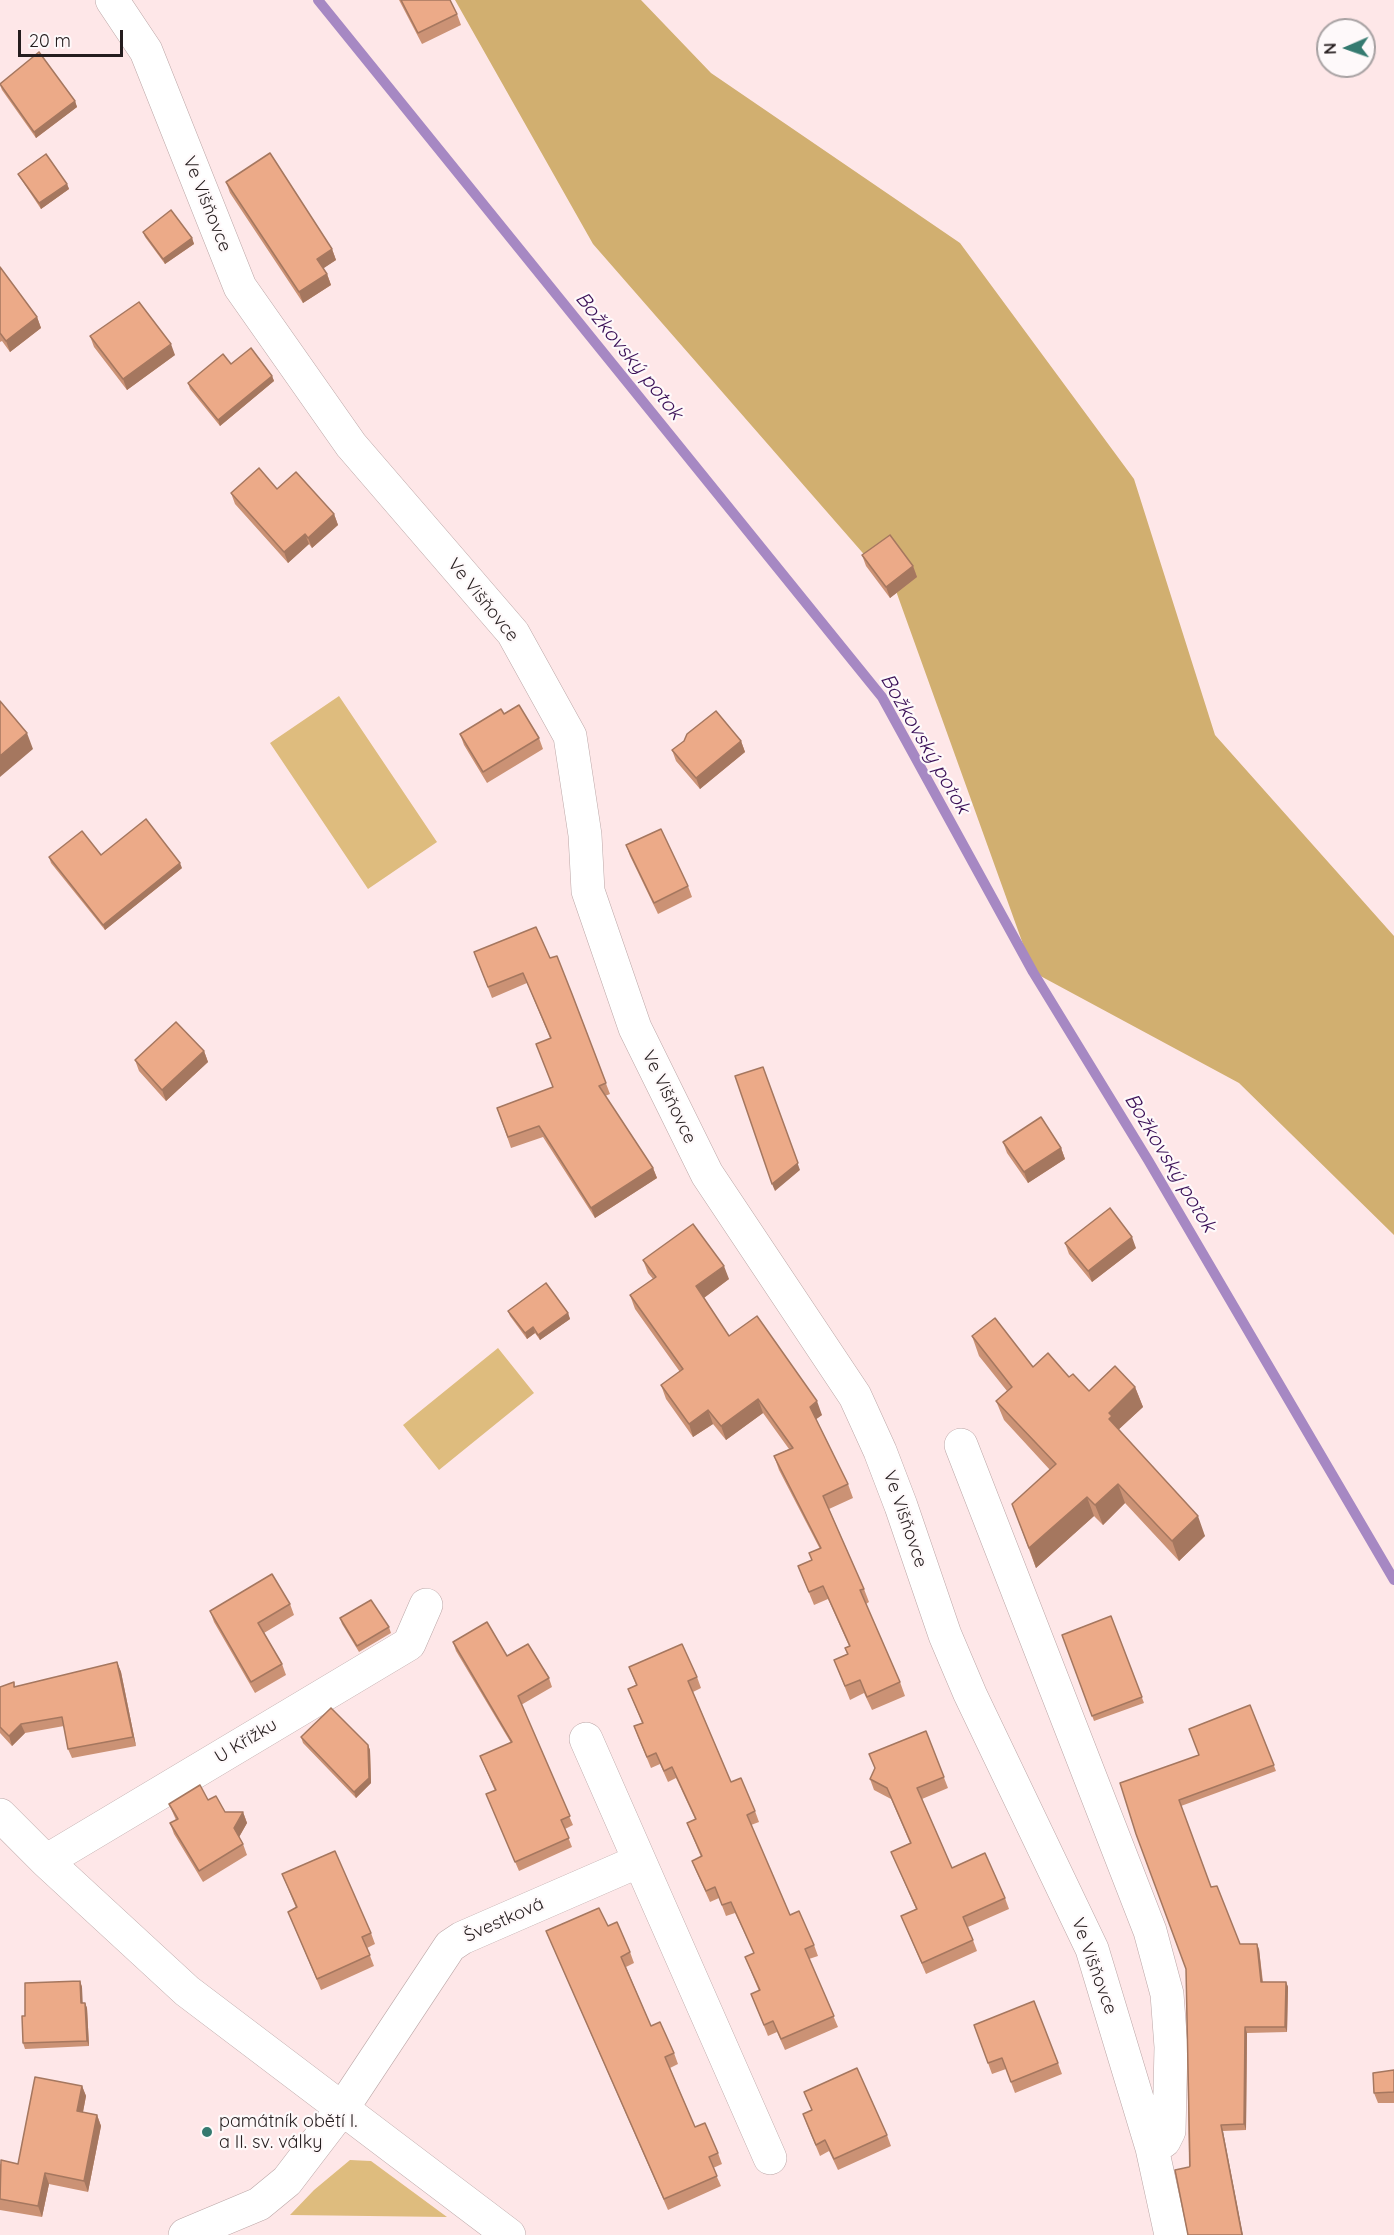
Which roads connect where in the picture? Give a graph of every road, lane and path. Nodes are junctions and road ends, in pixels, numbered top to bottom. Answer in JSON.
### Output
{"nodes":[{"id":1,"x":112,"y":0,"type":"edge"},
{"id":2,"x":962,"y":1445,"type":"dead end"},
{"id":3,"x":426,"y":1605,"type":"dead end"},
{"id":4,"x":586,"y":1739,"type":"dead end"},
{"id":5,"x":0,"y":1815,"type":"edge"},
{"id":6,"x":46,"y":1861,"type":"junction"},
{"id":7,"x":639,"y":1861,"type":"junction"},
{"id":8,"x":342,"y":2109,"type":"junction"},
{"id":9,"x":1152,"y":2148,"type":"junction"},
{"id":10,"x":770,"y":2158,"type":"dead end"},
{"id":11,"x":185,"y":2235,"type":"edge"},
{"id":12,"x":509,"y":2235,"type":"edge"},
{"id":13,"x":1171,"y":2235,"type":"edge"}],
"edges":[{"from":1,"to":9,"type":"street","name":"Ve Višňovce"},
{"from":2,"to":9,"type":"street"},
{"from":3,"to":6,"type":"street","name":"U Křížku"},
{"from":4,"to":7,"type":"street"},
{"from":5,"to":6,"type":"street"},
{"from":6,"to":8,"type":"street"},
{"from":7,"to":8,"type":"street","name":"Švestková"},
{"from":7,"to":10,"type":"street"},
{"from":8,"to":11,"type":"street","name":"Švestková"},
{"from":8,"to":12,"type":"street"},
{"from":9,"to":13,"type":"street","name":"Ve Višňovce"}]}
